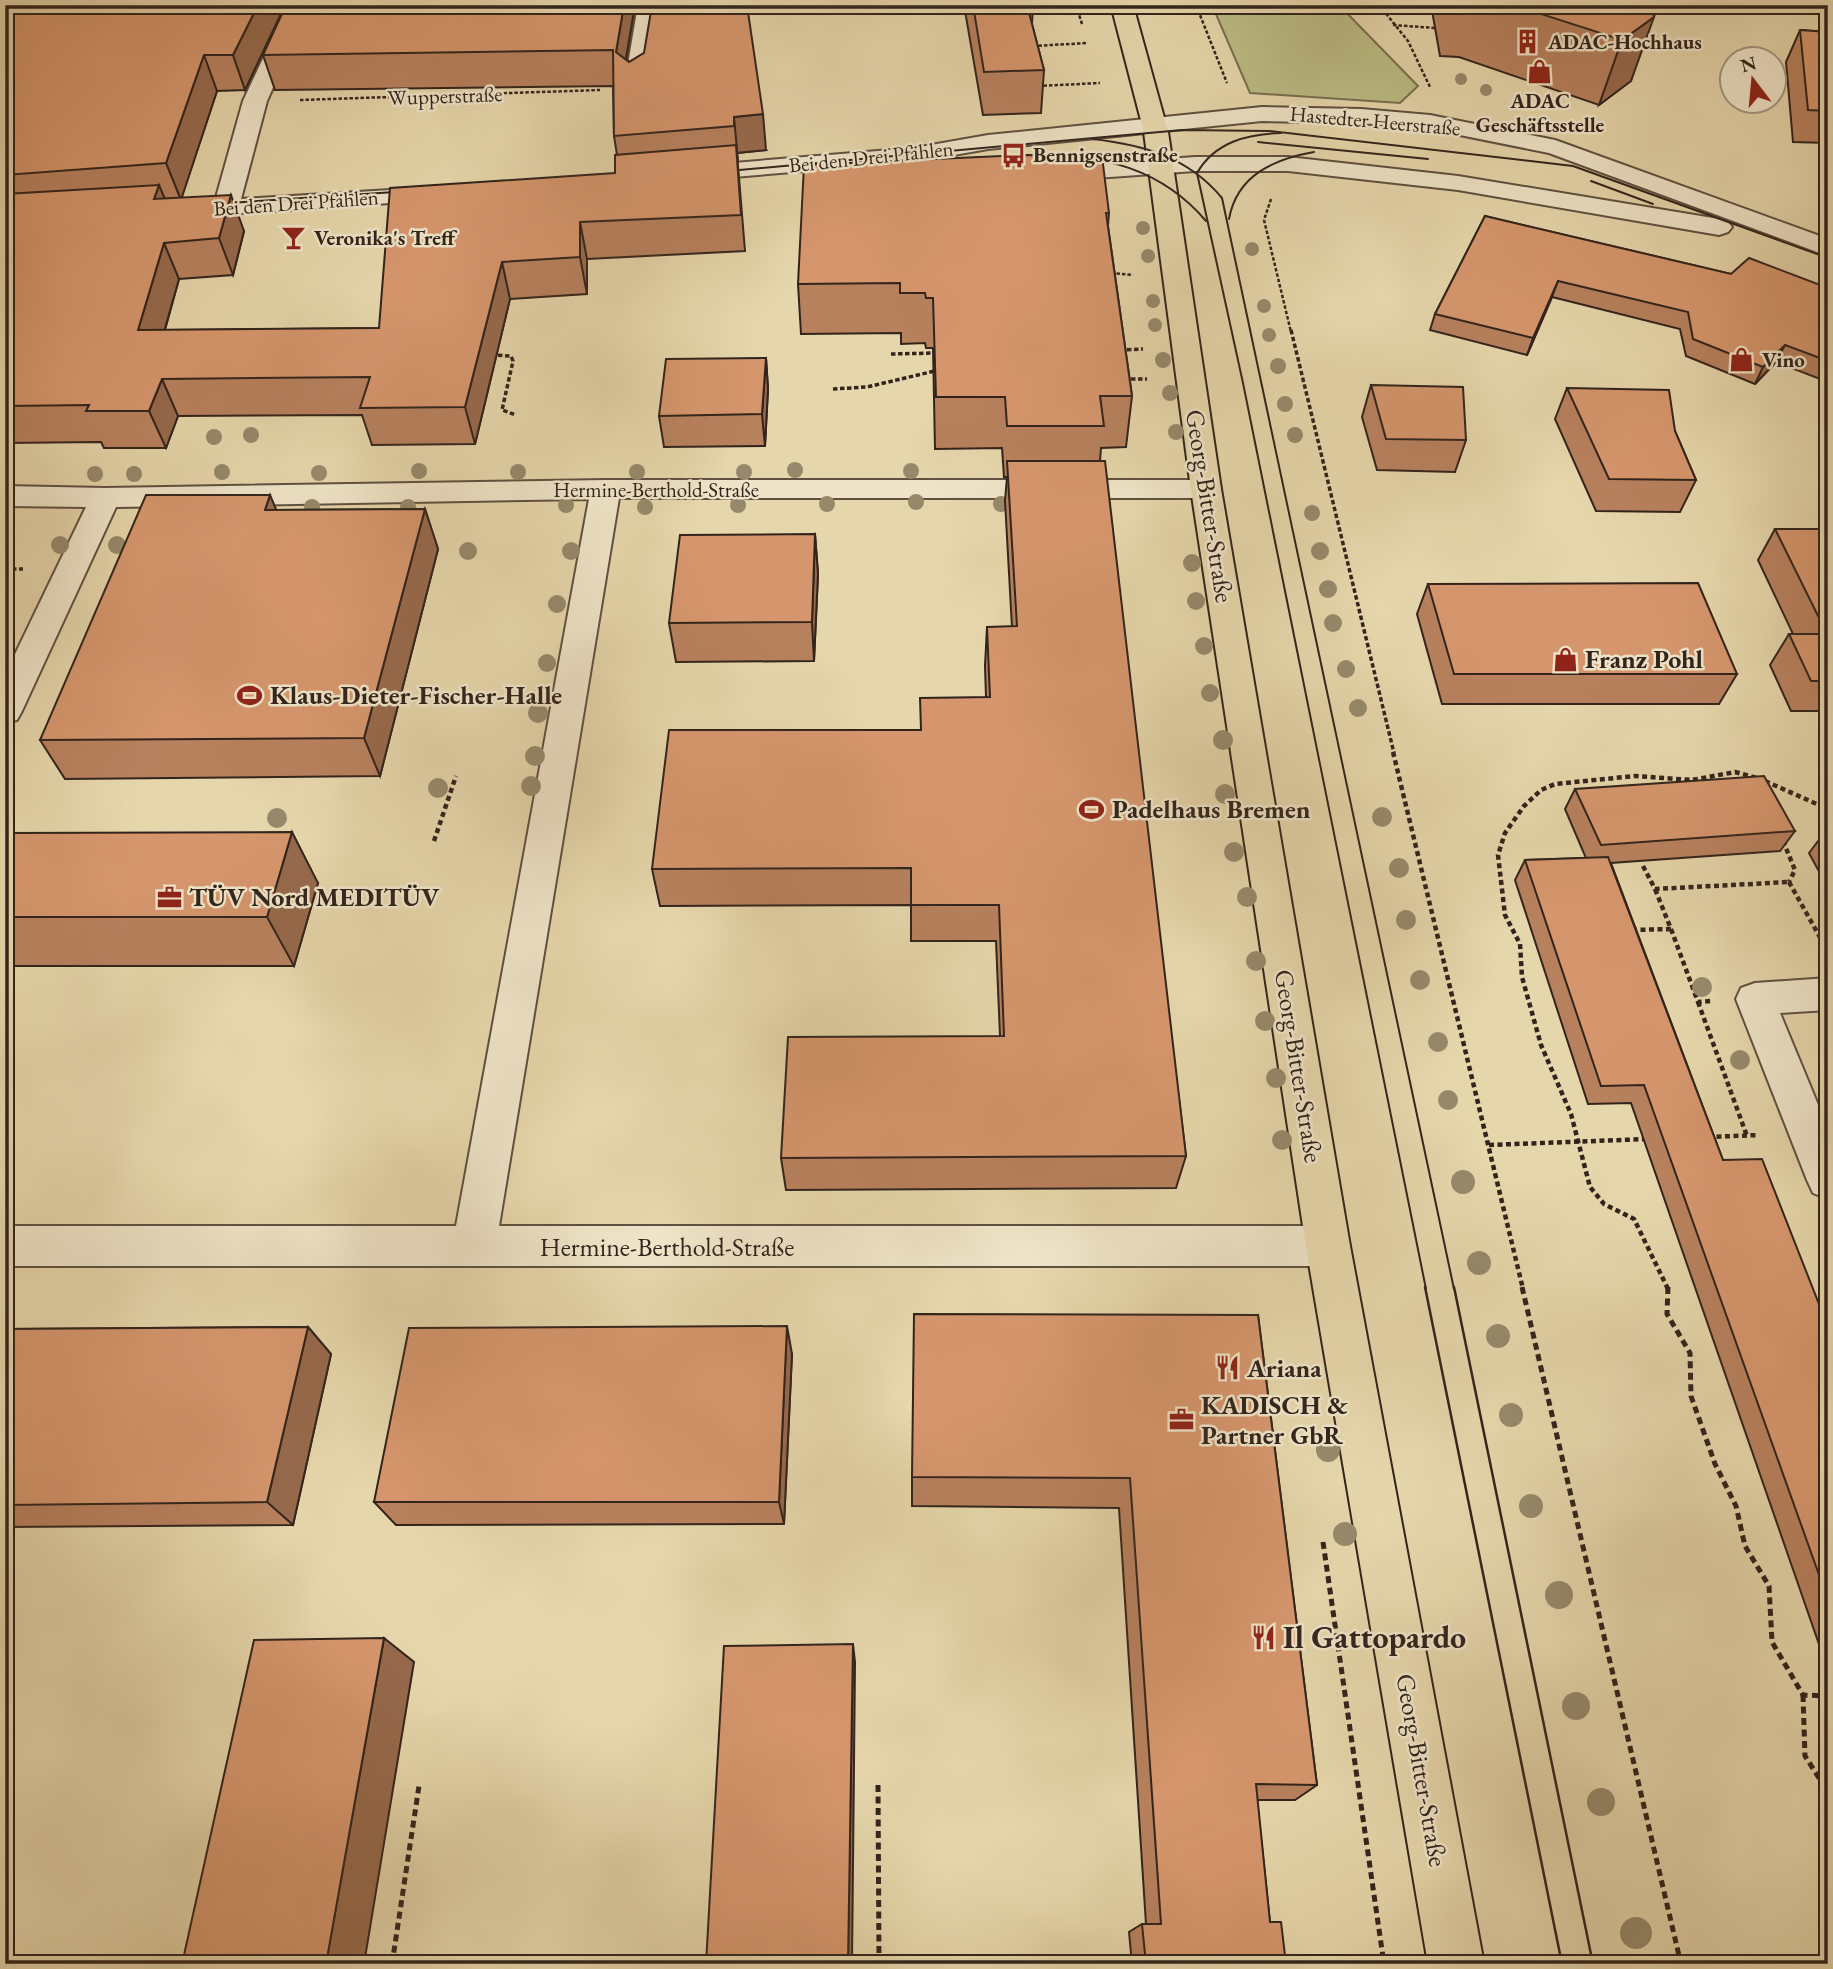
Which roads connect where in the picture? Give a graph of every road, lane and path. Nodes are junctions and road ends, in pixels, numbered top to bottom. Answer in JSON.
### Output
{"nodes":[{"id":1,"x":299,"y":5,"type":"edge"},
{"id":2,"x":649,"y":5,"type":"edge"},
{"id":3,"x":1122,"y":5,"type":"edge"},
{"id":4,"x":1196,"y":5,"type":"edge"},
{"id":5,"x":1379,"y":5,"type":"edge"},
{"id":6,"x":1392,"y":25,"type":"junction"},
{"id":7,"x":1435,"y":28,"type":"dead end"},
{"id":8,"x":1088,"y":43,"type":"dead end"},
{"id":9,"x":1024,"y":47,"type":"edge"},
{"id":10,"x":455,"y":83,"type":"edge"},
{"id":11,"x":1100,"y":83,"type":"dead end"},
{"id":12,"x":1034,"y":86,"type":"edge"},
{"id":13,"x":635,"y":88,"type":"joint"},
{"id":14,"x":452,"y":96,"type":"junction"},
{"id":15,"x":255,"y":101,"type":"junction"},
{"id":16,"x":1262,"y":114,"type":"junction"},
{"id":17,"x":1430,"y":122,"type":"junction"},
{"id":18,"x":1155,"y":125,"type":"junction"},
{"id":19,"x":1161,"y":166,"type":"junction"},
{"id":20,"x":1029,"y":176,"type":"edge"},
{"id":21,"x":773,"y":191,"type":"dead end"},
{"id":22,"x":461,"y":193,"type":"edge"},
{"id":23,"x":1275,"y":195,"type":"dead end"},
{"id":24,"x":226,"y":207,"type":"junction"},
{"id":25,"x":157,"y":211,"type":"edge"},
{"id":26,"x":1828,"y":248,"type":"edge"},
{"id":27,"x":1828,"y":267,"type":"edge"},
{"id":28,"x":1101,"y":272,"type":"edge"},
{"id":29,"x":1176,"y":274,"type":"junction"},
{"id":30,"x":1185,"y":348,"type":"junction"},
{"id":31,"x":1119,"y":349,"type":"edge"},
{"id":32,"x":945,"y":353,"type":"edge"},
{"id":33,"x":891,"y":354,"type":"dead end"},
{"id":34,"x":484,"y":355,"type":"edge"},
{"id":35,"x":945,"y":370,"type":"edge"},
{"id":36,"x":1123,"y":379,"type":"edge"},
{"id":37,"x":1148,"y":379,"type":"dead end"},
{"id":38,"x":833,"y":389,"type":"dead end"},
{"id":39,"x":516,"y":415,"type":"dead end"},
{"id":40,"x":606,"y":489,"type":"junction"},
{"id":41,"x":1206,"y":489,"type":"junction"},
{"id":42,"x":5,"y":496,"type":"edge"},
{"id":43,"x":105,"y":498,"type":"junction"},
{"id":44,"x":5,"y":711,"type":"edge"},
{"id":45,"x":456,"y":776,"type":"dead end"},
{"id":46,"x":1759,"y":778,"type":"junction"},
{"id":47,"x":1763,"y":790,"type":"edge"},
{"id":48,"x":1828,"y":809,"type":"edge"},
{"id":49,"x":1781,"y":836,"type":"edge"},
{"id":50,"x":434,"y":841,"type":"dead end"},
{"id":51,"x":1643,"y":866,"type":"edge"},
{"id":52,"x":1789,"y":882,"type":"junction"},
{"id":53,"x":1655,"y":889,"type":"junction"},
{"id":54,"x":1671,"y":929,"type":"junction"},
{"id":55,"x":1626,"y":930,"type":"edge"},
{"id":56,"x":1828,"y":951,"type":"edge"},
{"id":57,"x":1828,"y":994,"type":"edge"},
{"id":58,"x":1755,"y":999,"type":"junction"},
{"id":59,"x":1698,"y":1002,"type":"junction"},
{"id":60,"x":1809,"y":1134,"type":"junction"},
{"id":61,"x":1746,"y":1136,"type":"junction"},
{"id":62,"x":1695,"y":1138,"type":"edge"},
{"id":63,"x":1656,"y":1139,"type":"edge"},
{"id":64,"x":1578,"y":1142,"type":"junction"},
{"id":65,"x":1489,"y":1145,"type":"junction"},
{"id":66,"x":1828,"y":1181,"type":"edge"},
{"id":67,"x":5,"y":1246,"type":"edge"},
{"id":68,"x":1328,"y":1246,"type":"junction"},
{"id":69,"x":474,"y":1247,"type":"junction"},
{"id":70,"x":1803,"y":1695,"type":"junction"},
{"id":71,"x":1828,"y":1696,"type":"edge"},
{"id":72,"x":878,"y":1785,"type":"dead end"},
{"id":73,"x":419,"y":1786,"type":"dead end"},
{"id":74,"x":1828,"y":1792,"type":"edge"},
{"id":75,"x":392,"y":1964,"type":"edge"},
{"id":76,"x":879,"y":1964,"type":"edge"},
{"id":77,"x":1456,"y":1964,"type":"edge"},
{"id":78,"x":1681,"y":1964,"type":"edge"}],
"edges":[{"from":1,"to":15,"type":"street"},
{"from":2,"to":13,"type":"street"},
{"from":3,"to":18,"type":"main road"},
{"from":4,"to":16,"type":"path"},
{"from":5,"to":6,"type":"path"},
{"from":6,"to":7,"type":"path"},
{"from":6,"to":17,"type":"path"},
{"from":8,"to":9,"type":"path"},
{"from":10,"to":14,"type":"path"},
{"from":11,"to":12,"type":"path"},
{"from":13,"to":14,"type":"path","name":"Wupperstraße"},
{"from":14,"to":15,"type":"path","name":"Wupperstraße"},
{"from":15,"to":24,"type":"street"},
{"from":16,"to":17,"type":"street","name":"Hastedter Heerstraße"},
{"from":16,"to":18,"type":"street","name":"Hastedter Heerstraße"},
{"from":17,"to":26,"type":"street","name":"Hastedter Heerstraße"},
{"from":18,"to":19,"type":"main road"},
{"from":18,"to":21,"type":"street","name":"Bei den Drei Pfählen"},
{"from":19,"to":20,"type":"street"},
{"from":19,"to":27,"type":"street","name":"Hastedter Heerstraße"},
{"from":19,"to":29,"type":"main road","name":"Georg-Bitter-Straße"},
{"from":22,"to":24,"type":"street","name":"Bei den Drei Pfählen"},
{"from":23,"to":65,"type":"path"},
{"from":24,"to":25,"type":"street","name":"Bei den Drei Pfählen"},
{"from":28,"to":29,"type":"path"},
{"from":29,"to":30,"type":"main road","name":"Georg-Bitter-Straße"},
{"from":30,"to":31,"type":"path"},
{"from":30,"to":41,"type":"main road","name":"Georg-Bitter-Straße"},
{"from":32,"to":33,"type":"path"},
{"from":34,"to":39,"type":"path"},
{"from":35,"to":38,"type":"path"},
{"from":36,"to":37,"type":"path"},
{"from":40,"to":41,"type":"street","name":"Hermine-Berthold-Straße"},
{"from":40,"to":43,"type":"street","name":"Hermine-Berthold-Straße"},
{"from":40,"to":69,"type":"street"},
{"from":41,"to":68,"type":"main road","name":"Georg-Bitter-Straße"},
{"from":42,"to":43,"type":"street","name":"Hermine-Berthold-Straße"},
{"from":43,"to":44,"type":"street"},
{"from":45,"to":50,"type":"path"},
{"from":46,"to":47,"type":"path"},
{"from":46,"to":48,"type":"path"},
{"from":46,"to":64,"type":"path"},
{"from":49,"to":52,"type":"path"},
{"from":51,"to":53,"type":"path"},
{"from":52,"to":53,"type":"path"},
{"from":52,"to":56,"type":"path"},
{"from":53,"to":54,"type":"path"},
{"from":54,"to":55,"type":"path"},
{"from":54,"to":59,"type":"path"},
{"from":57,"to":58,"type":"street"},
{"from":58,"to":59,"type":"path"},
{"from":58,"to":60,"type":"street"},
{"from":59,"to":61,"type":"path"},
{"from":60,"to":61,"type":"path"},
{"from":60,"to":66,"type":"street"},
{"from":61,"to":62,"type":"path"},
{"from":63,"to":64,"type":"path"},
{"from":64,"to":65,"type":"path"},
{"from":64,"to":70,"type":"path"},
{"from":65,"to":78,"type":"path"},
{"from":67,"to":69,"type":"street","name":"Hermine-Berthold-Straße"},
{"from":68,"to":69,"type":"street","name":"Hermine-Berthold-Straße"},
{"from":68,"to":77,"type":"main road","name":"Georg-Bitter-Straße"},
{"from":70,"to":71,"type":"path"},
{"from":70,"to":74,"type":"path"},
{"from":72,"to":76,"type":"path"},
{"from":73,"to":75,"type":"path"}]}
